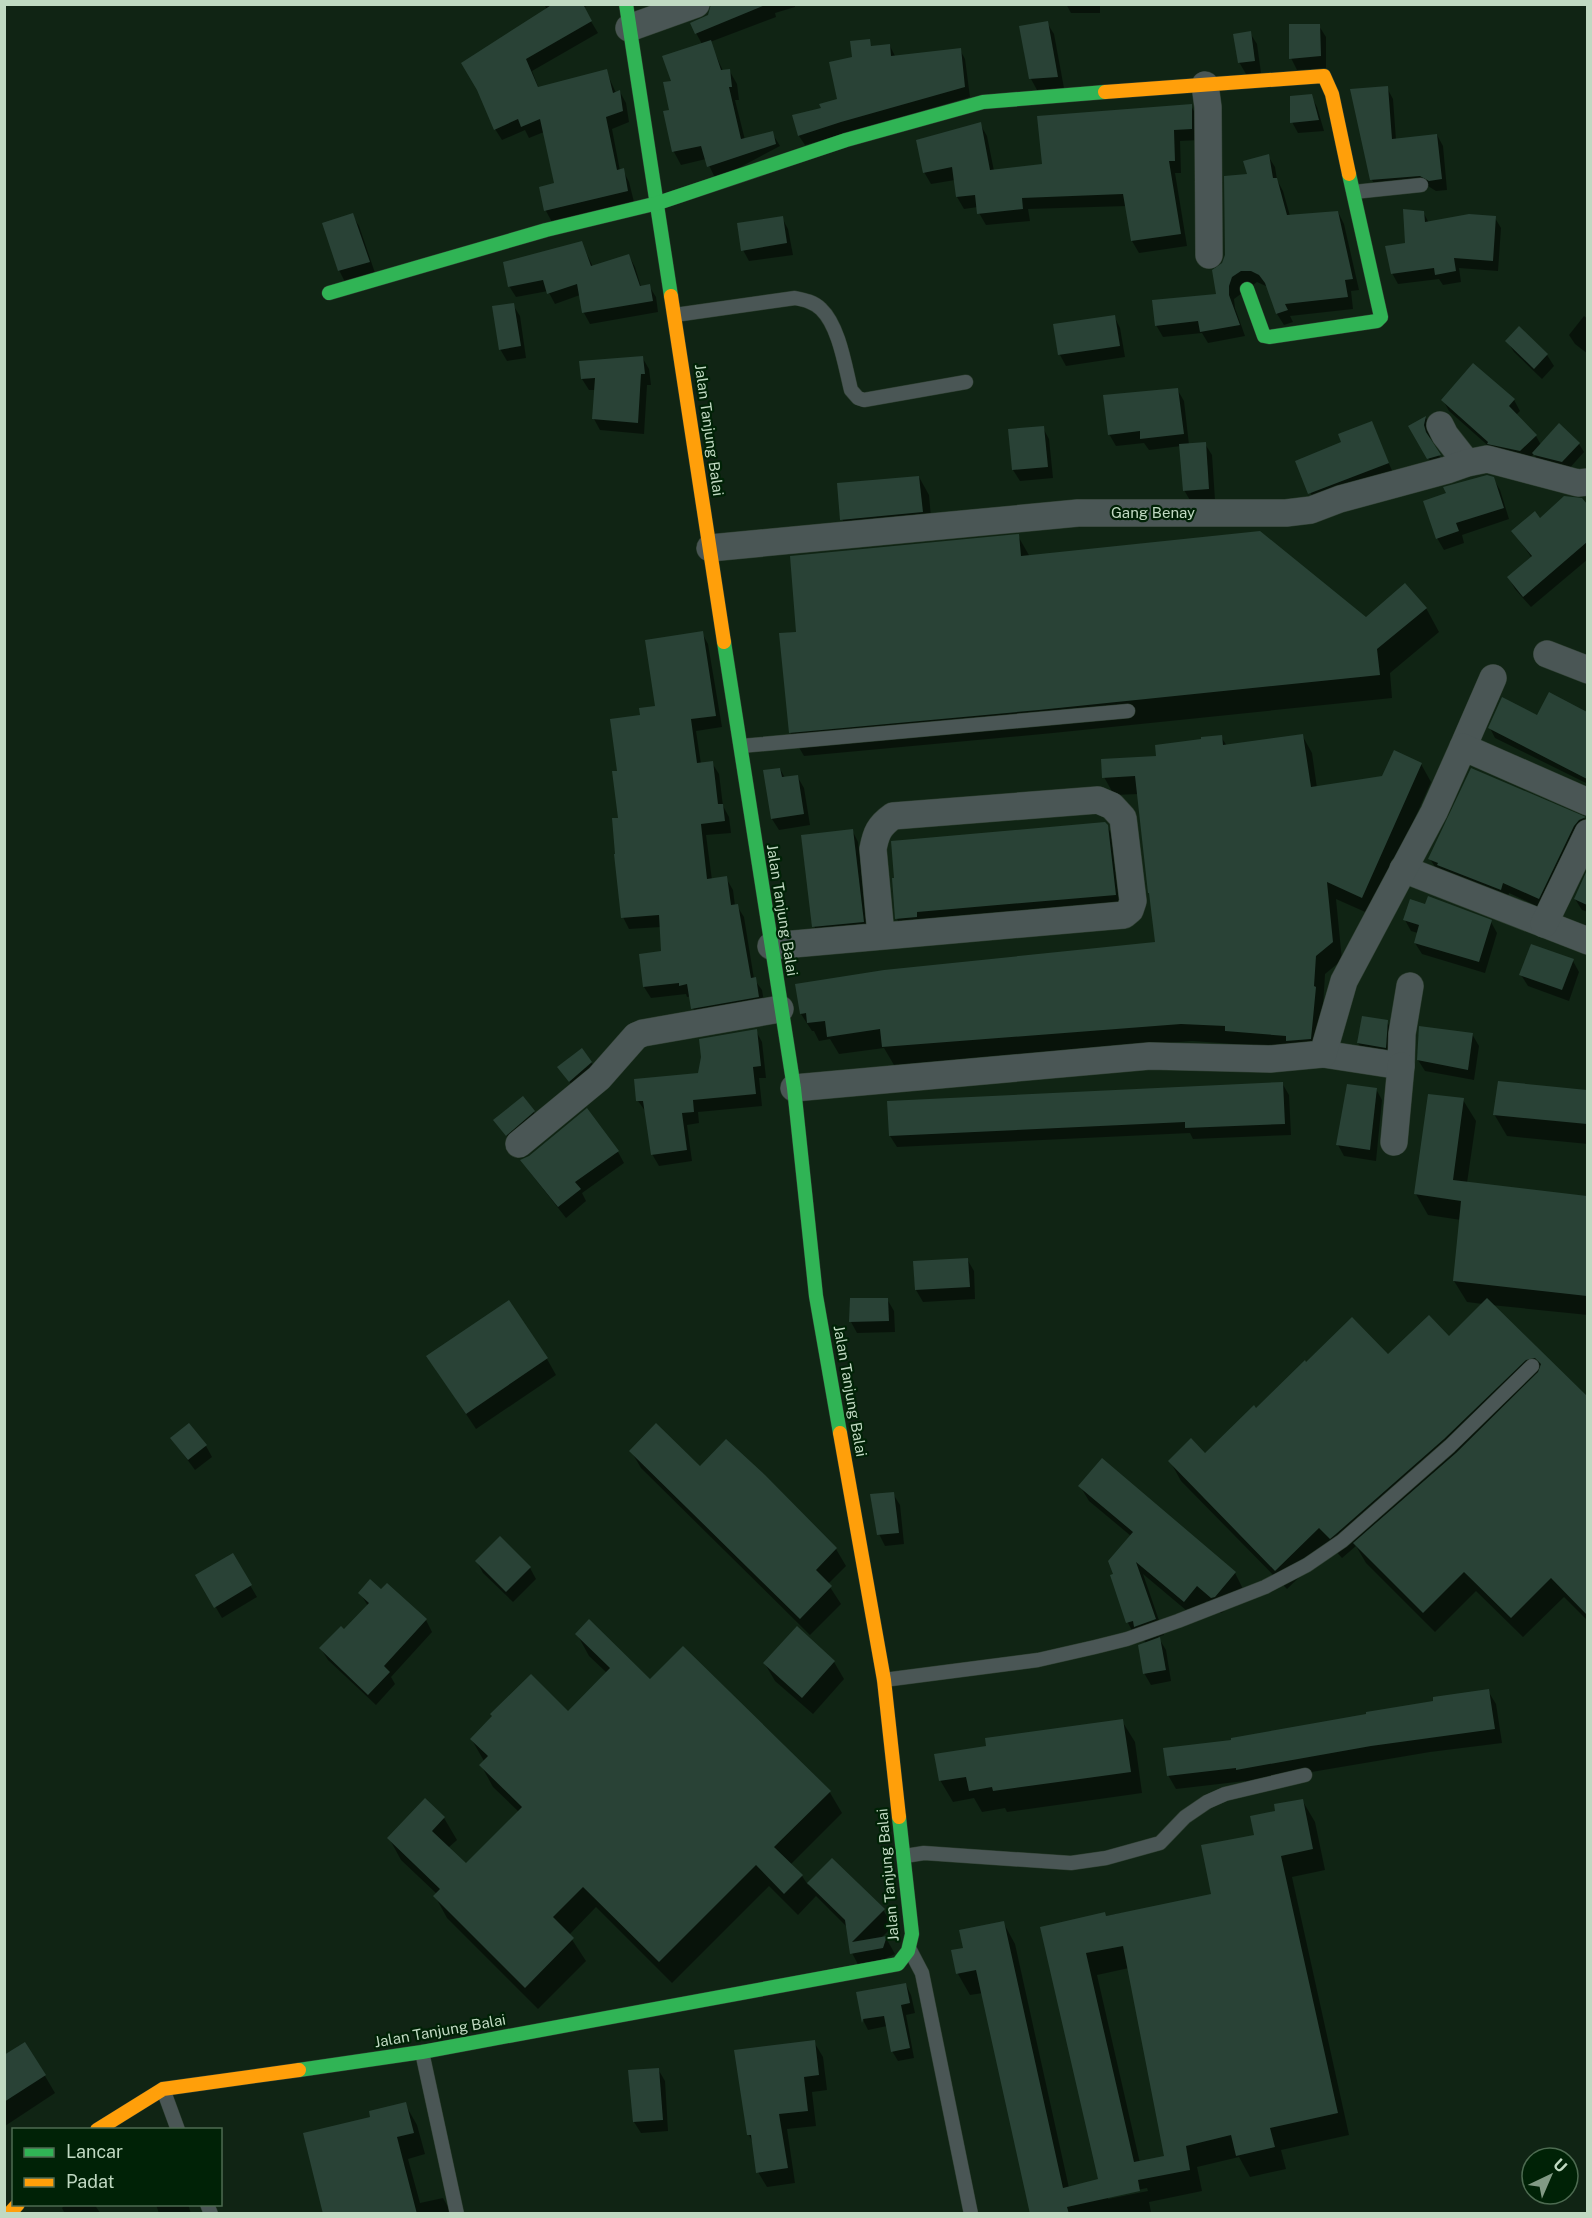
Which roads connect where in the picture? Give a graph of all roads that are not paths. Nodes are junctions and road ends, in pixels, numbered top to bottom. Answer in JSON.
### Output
{"nodes":[{"id":1,"x":696,"y":4,"type":"edge"},
{"id":2,"x":628,"y":16,"type":"edge"},
{"id":3,"x":1205,"y":85,"type":"junction"},
{"id":4,"x":1421,"y":185,"type":"dead end"},
{"id":5,"x":1354,"y":192,"type":"junction"},
{"id":6,"x":658,"y":203,"type":"junction"},
{"id":7,"x":1209,"y":255,"type":"dead end"},
{"id":8,"x":1247,"y":289,"type":"dead end"},
{"id":9,"x":329,"y":293,"type":"dead end"},
{"id":10,"x":675,"y":315,"type":"junction"},
{"id":11,"x":966,"y":382,"type":"dead end"},
{"id":12,"x":1440,"y":425,"type":"dead end"},
{"id":13,"x":1467,"y":462,"type":"junction"},
{"id":14,"x":1587,"y":482,"type":"edge"},
{"id":15,"x":710,"y":548,"type":"junction"},
{"id":16,"x":1547,"y":654,"type":"dead end"},
{"id":17,"x":1587,"y":670,"type":"edge"},
{"id":18,"x":1493,"y":678,"type":"dead end"},
{"id":19,"x":1128,"y":711,"type":"dead end"},
{"id":20,"x":741,"y":746,"type":"junction"},
{"id":21,"x":1463,"y":747,"type":"junction"},
{"id":22,"x":1587,"y":801,"type":"edge"},
{"id":23,"x":1587,"y":833,"type":"edge"},
{"id":24,"x":1403,"y":869,"type":"junction"},
{"id":25,"x":1544,"y":924,"type":"junction"},
{"id":26,"x":881,"y":935,"type":"junction"},
{"id":27,"x":1587,"y":941,"type":"edge"},
{"id":28,"x":771,"y":946,"type":"junction"},
{"id":29,"x":1410,"y":986,"type":"dead end"},
{"id":30,"x":780,"y":1009,"type":"junction"},
{"id":31,"x":1323,"y":1054,"type":"junction"},
{"id":32,"x":1401,"y":1066,"type":"junction"},
{"id":33,"x":794,"y":1088,"type":"junction"},
{"id":34,"x":1394,"y":1142,"type":"dead end"},
{"id":35,"x":519,"y":1144,"type":"dead end"},
{"id":36,"x":1532,"y":1366,"type":"dead end"},
{"id":37,"x":884,"y":1680,"type":"junction"},
{"id":38,"x":1305,"y":1775,"type":"dead end"},
{"id":39,"x":905,"y":1856,"type":"junction"},
{"id":40,"x":910,"y":1950,"type":"junction"},
{"id":41,"x":422,"y":2052,"type":"junction"},
{"id":42,"x":163,"y":2090,"type":"junction"},
{"id":43,"x":100,"y":2128,"type":"edge"},
{"id":44,"x":177,"y":2128,"type":"edge"},
{"id":45,"x":457,"y":2214,"type":"edge"},
{"id":46,"x":971,"y":2214,"type":"edge"}],
"edges":[{"from":1,"to":2,"type":"street"},
{"from":2,"to":6,"type":"street","name":"Jalan Tanjung Balai"},
{"from":3,"to":5,"type":"street"},
{"from":3,"to":6,"type":"street"},
{"from":3,"to":7,"type":"street"},
{"from":4,"to":5,"type":"lane"},
{"from":5,"to":8,"type":"street"},
{"from":6,"to":9,"type":"street"},
{"from":6,"to":10,"type":"street","name":"Jalan Tanjung Balai"},
{"from":10,"to":11,"type":"lane"},
{"from":10,"to":15,"type":"street","name":"Jalan Tanjung Balai"},
{"from":12,"to":13,"type":"street"},
{"from":13,"to":14,"type":"street","name":"Gang Benay"},
{"from":13,"to":15,"type":"street","name":"Gang Benay"},
{"from":15,"to":20,"type":"street","name":"Jalan Tanjung Balai"},
{"from":16,"to":17,"type":"street"},
{"from":18,"to":21,"type":"street"},
{"from":19,"to":20,"type":"lane"},
{"from":20,"to":28,"type":"street","name":"Jalan Tanjung Balai"},
{"from":21,"to":22,"type":"street"},
{"from":21,"to":24,"type":"street"},
{"from":23,"to":25,"type":"street"},
{"from":24,"to":25,"type":"street"},
{"from":24,"to":31,"type":"street"},
{"from":25,"to":27,"type":"street"},
{"from":26,"to":26,"type":"street"},
{"from":26,"to":28,"type":"street"},
{"from":28,"to":30,"type":"street","name":"Jalan Tanjung Balai"},
{"from":29,"to":32,"type":"street"},
{"from":30,"to":33,"type":"street","name":"Jalan Tanjung Balai"},
{"from":30,"to":35,"type":"street"},
{"from":31,"to":32,"type":"street"},
{"from":31,"to":33,"type":"street"},
{"from":32,"to":34,"type":"street"},
{"from":33,"to":37,"type":"street","name":"Jalan Tanjung Balai"},
{"from":36,"to":37,"type":"lane"},
{"from":37,"to":39,"type":"street","name":"Jalan Tanjung Balai"},
{"from":38,"to":39,"type":"lane"},
{"from":39,"to":40,"type":"street","name":"Jalan Tanjung Balai"},
{"from":40,"to":41,"type":"street","name":"Jalan Tanjung Balai"},
{"from":40,"to":46,"type":"lane"},
{"from":41,"to":42,"type":"street","name":"Jalan Tanjung Balai"},
{"from":41,"to":45,"type":"lane"},
{"from":42,"to":43,"type":"street","name":"Jalan Tanjung Balai"},
{"from":42,"to":44,"type":"lane"}]}
